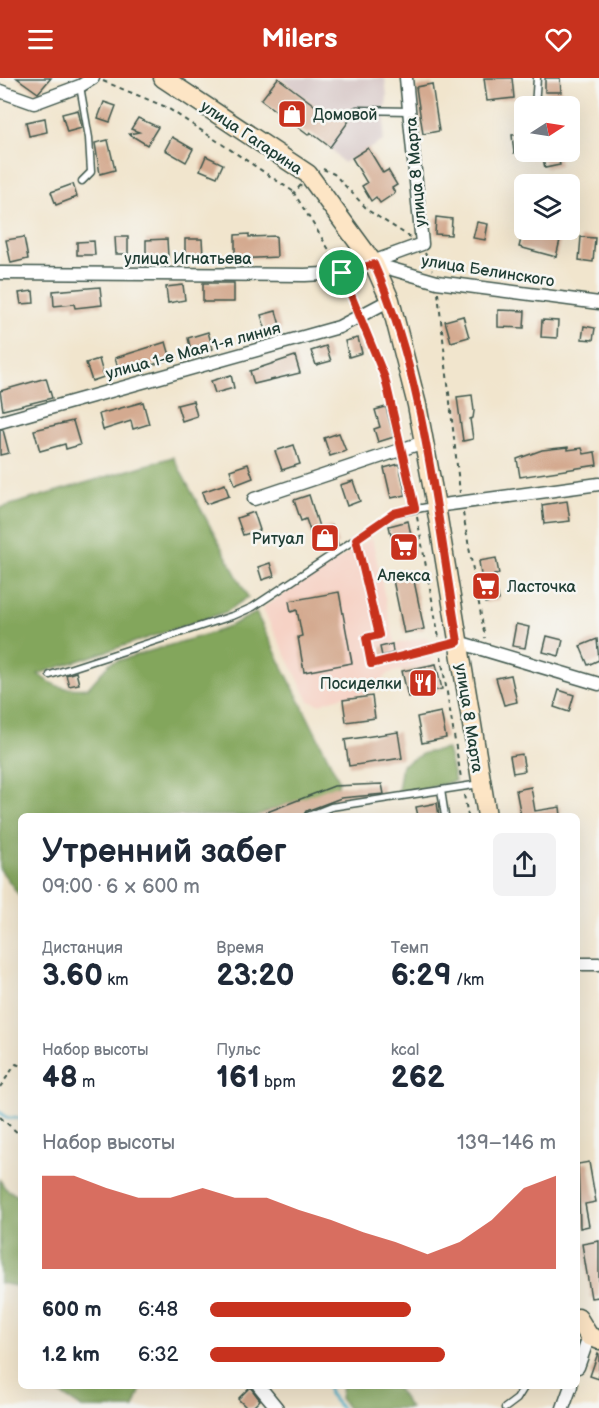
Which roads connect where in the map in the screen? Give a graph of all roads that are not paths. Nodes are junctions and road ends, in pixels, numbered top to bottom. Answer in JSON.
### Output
{"nodes":[{"id":1,"x":163,"y":78,"type":"edge"},
{"id":2,"x":406,"y":78,"type":"edge"},
{"id":3,"x":537,"y":78,"type":"edge"},
{"id":4,"x":87,"y":82,"type":"edge"},
{"id":5,"x":0,"y":91,"type":"edge"},
{"id":6,"x":536,"y":96,"type":"edge"},
{"id":7,"x":357,"y":110,"type":"dead end"},
{"id":8,"x":410,"y":111,"type":"junction"},
{"id":9,"x":82,"y":181,"type":"dead end"},
{"id":10,"x":374,"y":264,"type":"junction"},
{"id":11,"x":0,"y":273,"type":"edge"},
{"id":12,"x":390,"y":300,"type":"junction"},
{"id":13,"x":599,"y":303,"type":"edge"},
{"id":14,"x":0,"y":422,"type":"edge"},
{"id":15,"x":424,"y":442,"type":"junction"},
{"id":16,"x":599,"y":484,"type":"edge"},
{"id":17,"x":254,"y":499,"type":"dead end"},
{"id":18,"x":436,"y":506,"type":"junction"},
{"id":19,"x":356,"y":539,"type":"junction"},
{"id":20,"x":458,"y":642,"type":"junction"},
{"id":21,"x":50,"y":675,"type":"dead end"},
{"id":22,"x":599,"y":684,"type":"edge"},
{"id":23,"x":481,"y":784,"type":"junction"},
{"id":24,"x":441,"y":790,"type":"junction"},
{"id":25,"x":316,"y":813,"type":"edge"},
{"id":26,"x":445,"y":813,"type":"edge"},
{"id":27,"x":486,"y":813,"type":"edge"},
{"id":28,"x":580,"y":964,"type":"edge"},
{"id":29,"x":599,"y":964,"type":"edge"},
{"id":30,"x":580,"y":1320,"type":"edge"},
{"id":31,"x":594,"y":1338,"type":"edge"},
{"id":32,"x":580,"y":1363,"type":"edge"},
{"id":33,"x":261,"y":1389,"type":"edge"},
{"id":34,"x":523,"y":1389,"type":"edge"},
{"id":35,"x":570,"y":1389,"type":"edge"},
{"id":36,"x":277,"y":1408,"type":"edge"},
{"id":37,"x":506,"y":1408,"type":"edge"},
{"id":38,"x":563,"y":1408,"type":"edge"}],
"edges":[{"from":1,"to":10,"type":"main road","name":"улица Гагарина"},
{"from":2,"to":8,"type":"street","name":"улица 8 Марта"},
{"from":3,"to":6,"type":"lane"},
{"from":4,"to":5,"type":"street"},
{"from":4,"to":9,"type":"lane"},
{"from":7,"to":8,"type":"lane"},
{"from":8,"to":10,"type":"street","name":"улица 8 Марта"},
{"from":10,"to":11,"type":"street","name":"улица Игнатьева"},
{"from":10,"to":12,"type":"main road","name":"улица 8 Марта"},
{"from":10,"to":13,"type":"street","name":"улица Белинского"},
{"from":12,"to":14,"type":"street","name":"улица 1-е Мая 1-я линия"},
{"from":12,"to":15,"type":"main road","name":"улица 8 Марта"},
{"from":15,"to":17,"type":"street"},
{"from":15,"to":18,"type":"main road","name":"улица 8 Марта"},
{"from":16,"to":18,"type":"street"},
{"from":18,"to":19,"type":"lane"},
{"from":18,"to":20,"type":"main road","name":"улица 8 Марта"},
{"from":19,"to":20,"type":"lane"},
{"from":19,"to":21,"type":"lane"},
{"from":20,"to":22,"type":"street"},
{"from":20,"to":23,"type":"main road","name":"улица 8 Марта"},
{"from":23,"to":24,"type":"lane"},
{"from":23,"to":27,"type":"main road","name":"улица 8 Марта"},
{"from":24,"to":25,"type":"lane"},
{"from":24,"to":26,"type":"lane"},
{"from":28,"to":29,"type":"street"},
{"from":30,"to":31,"type":"main road"},
{"from":31,"to":32,"type":"street"},
{"from":33,"to":36,"type":"street"},
{"from":34,"to":37,"type":"lane"},
{"from":35,"to":38,"type":"street"}]}
